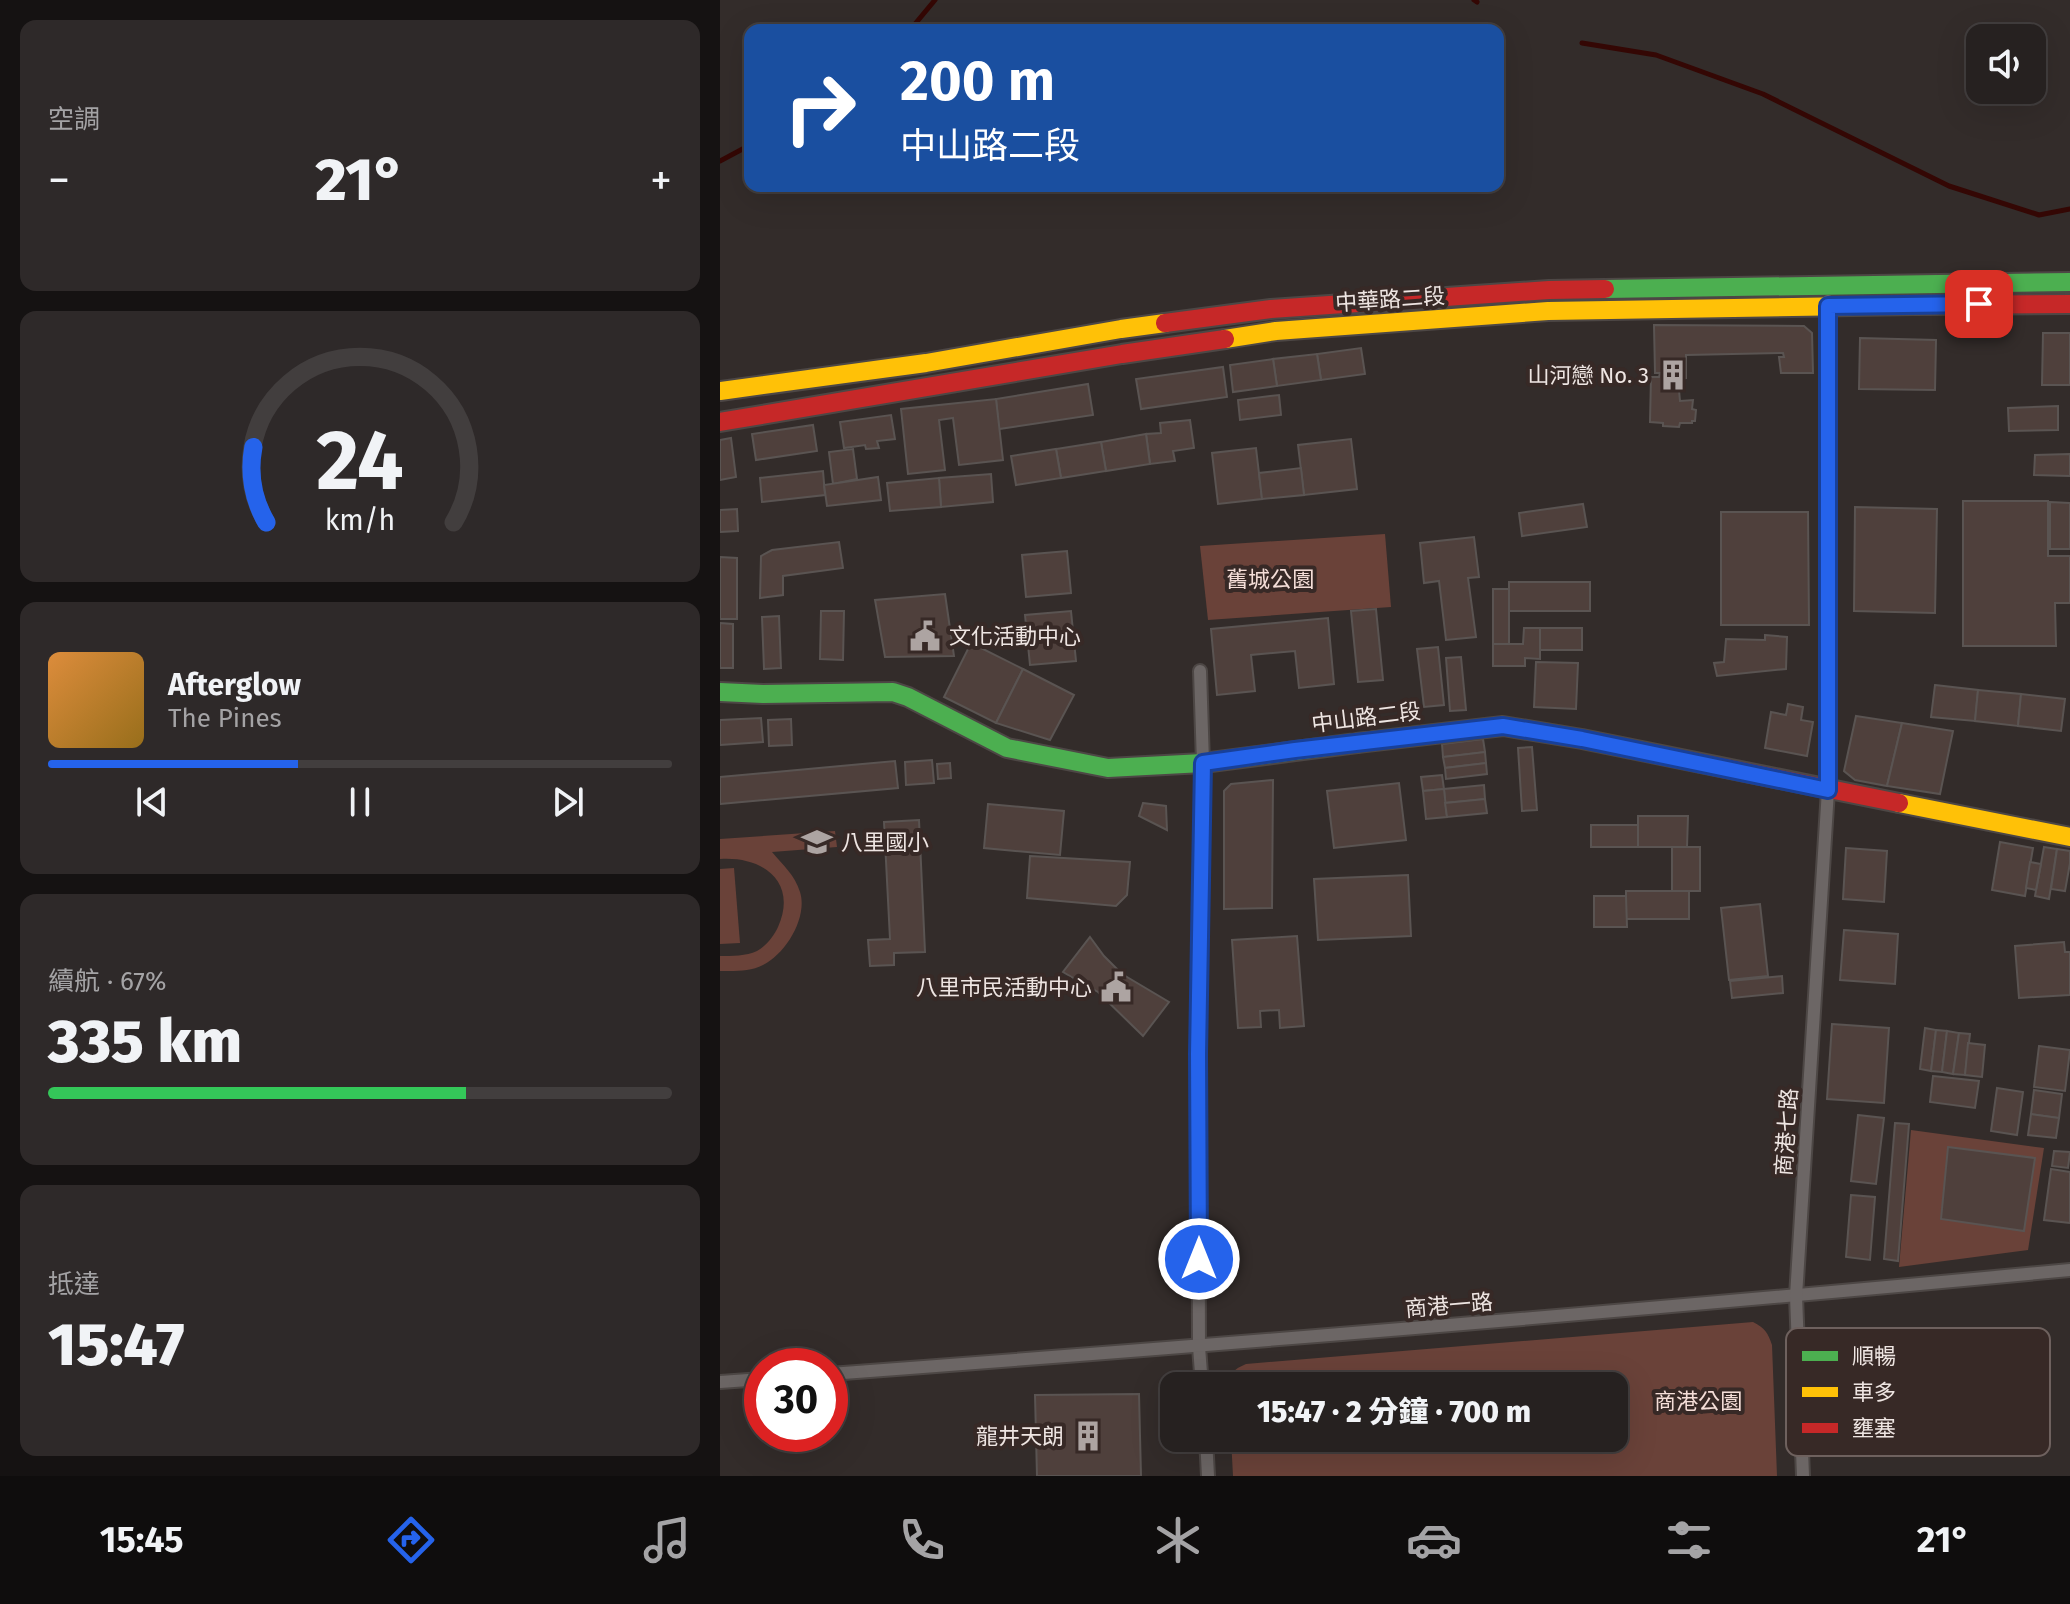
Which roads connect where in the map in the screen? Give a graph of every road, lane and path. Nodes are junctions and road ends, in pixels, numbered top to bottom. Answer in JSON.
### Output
{"nodes":[{"id":1,"x":2070,"y":282,"type":"edge"},
{"id":2,"x":1828,"y":286,"type":"junction"},
{"id":3,"x":2070,"y":304,"type":"edge"},
{"id":4,"x":1828,"y":306,"type":"junction"},
{"id":5,"x":720,"y":391,"type":"edge"},
{"id":6,"x":720,"y":422,"type":"edge"},
{"id":7,"x":1200,"y":671,"type":"dead end"},
{"id":8,"x":720,"y":692,"type":"edge"},
{"id":9,"x":1203,"y":763,"type":"junction"},
{"id":10,"x":1828,"y":790,"type":"junction"},
{"id":11,"x":2070,"y":837,"type":"edge"},
{"id":12,"x":2070,"y":1270,"type":"edge"},
{"id":13,"x":1796,"y":1296,"type":"junction"},
{"id":14,"x":1797,"y":1328,"type":"edge"},
{"id":15,"x":1199,"y":1347,"type":"junction"},
{"id":16,"x":1201,"y":1372,"type":"edge"},
{"id":17,"x":848,"y":1373,"type":"edge"},
{"id":18,"x":744,"y":1380,"type":"edge"},
{"id":19,"x":720,"y":1382,"type":"edge"},
{"id":20,"x":1207,"y":1452,"type":"edge"},
{"id":21,"x":1802,"y":1456,"type":"edge"},
{"id":22,"x":1208,"y":1476,"type":"edge"},
{"id":23,"x":1803,"y":1476,"type":"edge"}],
"edges":[{"from":1,"to":2,"type":"main road","name":"中華路二段"},
{"from":2,"to":4,"type":"street","name":"商港七路"},
{"from":2,"to":5,"type":"main road","name":"中華路二段"},
{"from":3,"to":4,"type":"main road","name":"中華路二段"},
{"from":4,"to":6,"type":"main road","name":"中華路二段"},
{"from":4,"to":10,"type":"street","name":"商港七路"},
{"from":7,"to":9,"type":"street"},
{"from":8,"to":9,"type":"main road","name":"中山路二段"},
{"from":9,"to":10,"type":"main road","name":"中山路二段"},
{"from":9,"to":15,"type":"street"},
{"from":10,"to":11,"type":"main road","name":"中山路二段"},
{"from":10,"to":13,"type":"street","name":"商港七路"},
{"from":12,"to":13,"type":"street","name":"商港一路"},
{"from":13,"to":14,"type":"street","name":"商港七路"},
{"from":13,"to":15,"type":"street","name":"商港一路"},
{"from":15,"to":16,"type":"street"},
{"from":15,"to":17,"type":"street","name":"商港一路"},
{"from":18,"to":19,"type":"street"},
{"from":20,"to":22,"type":"street"},
{"from":21,"to":23,"type":"street","name":"商港七路"}]}
